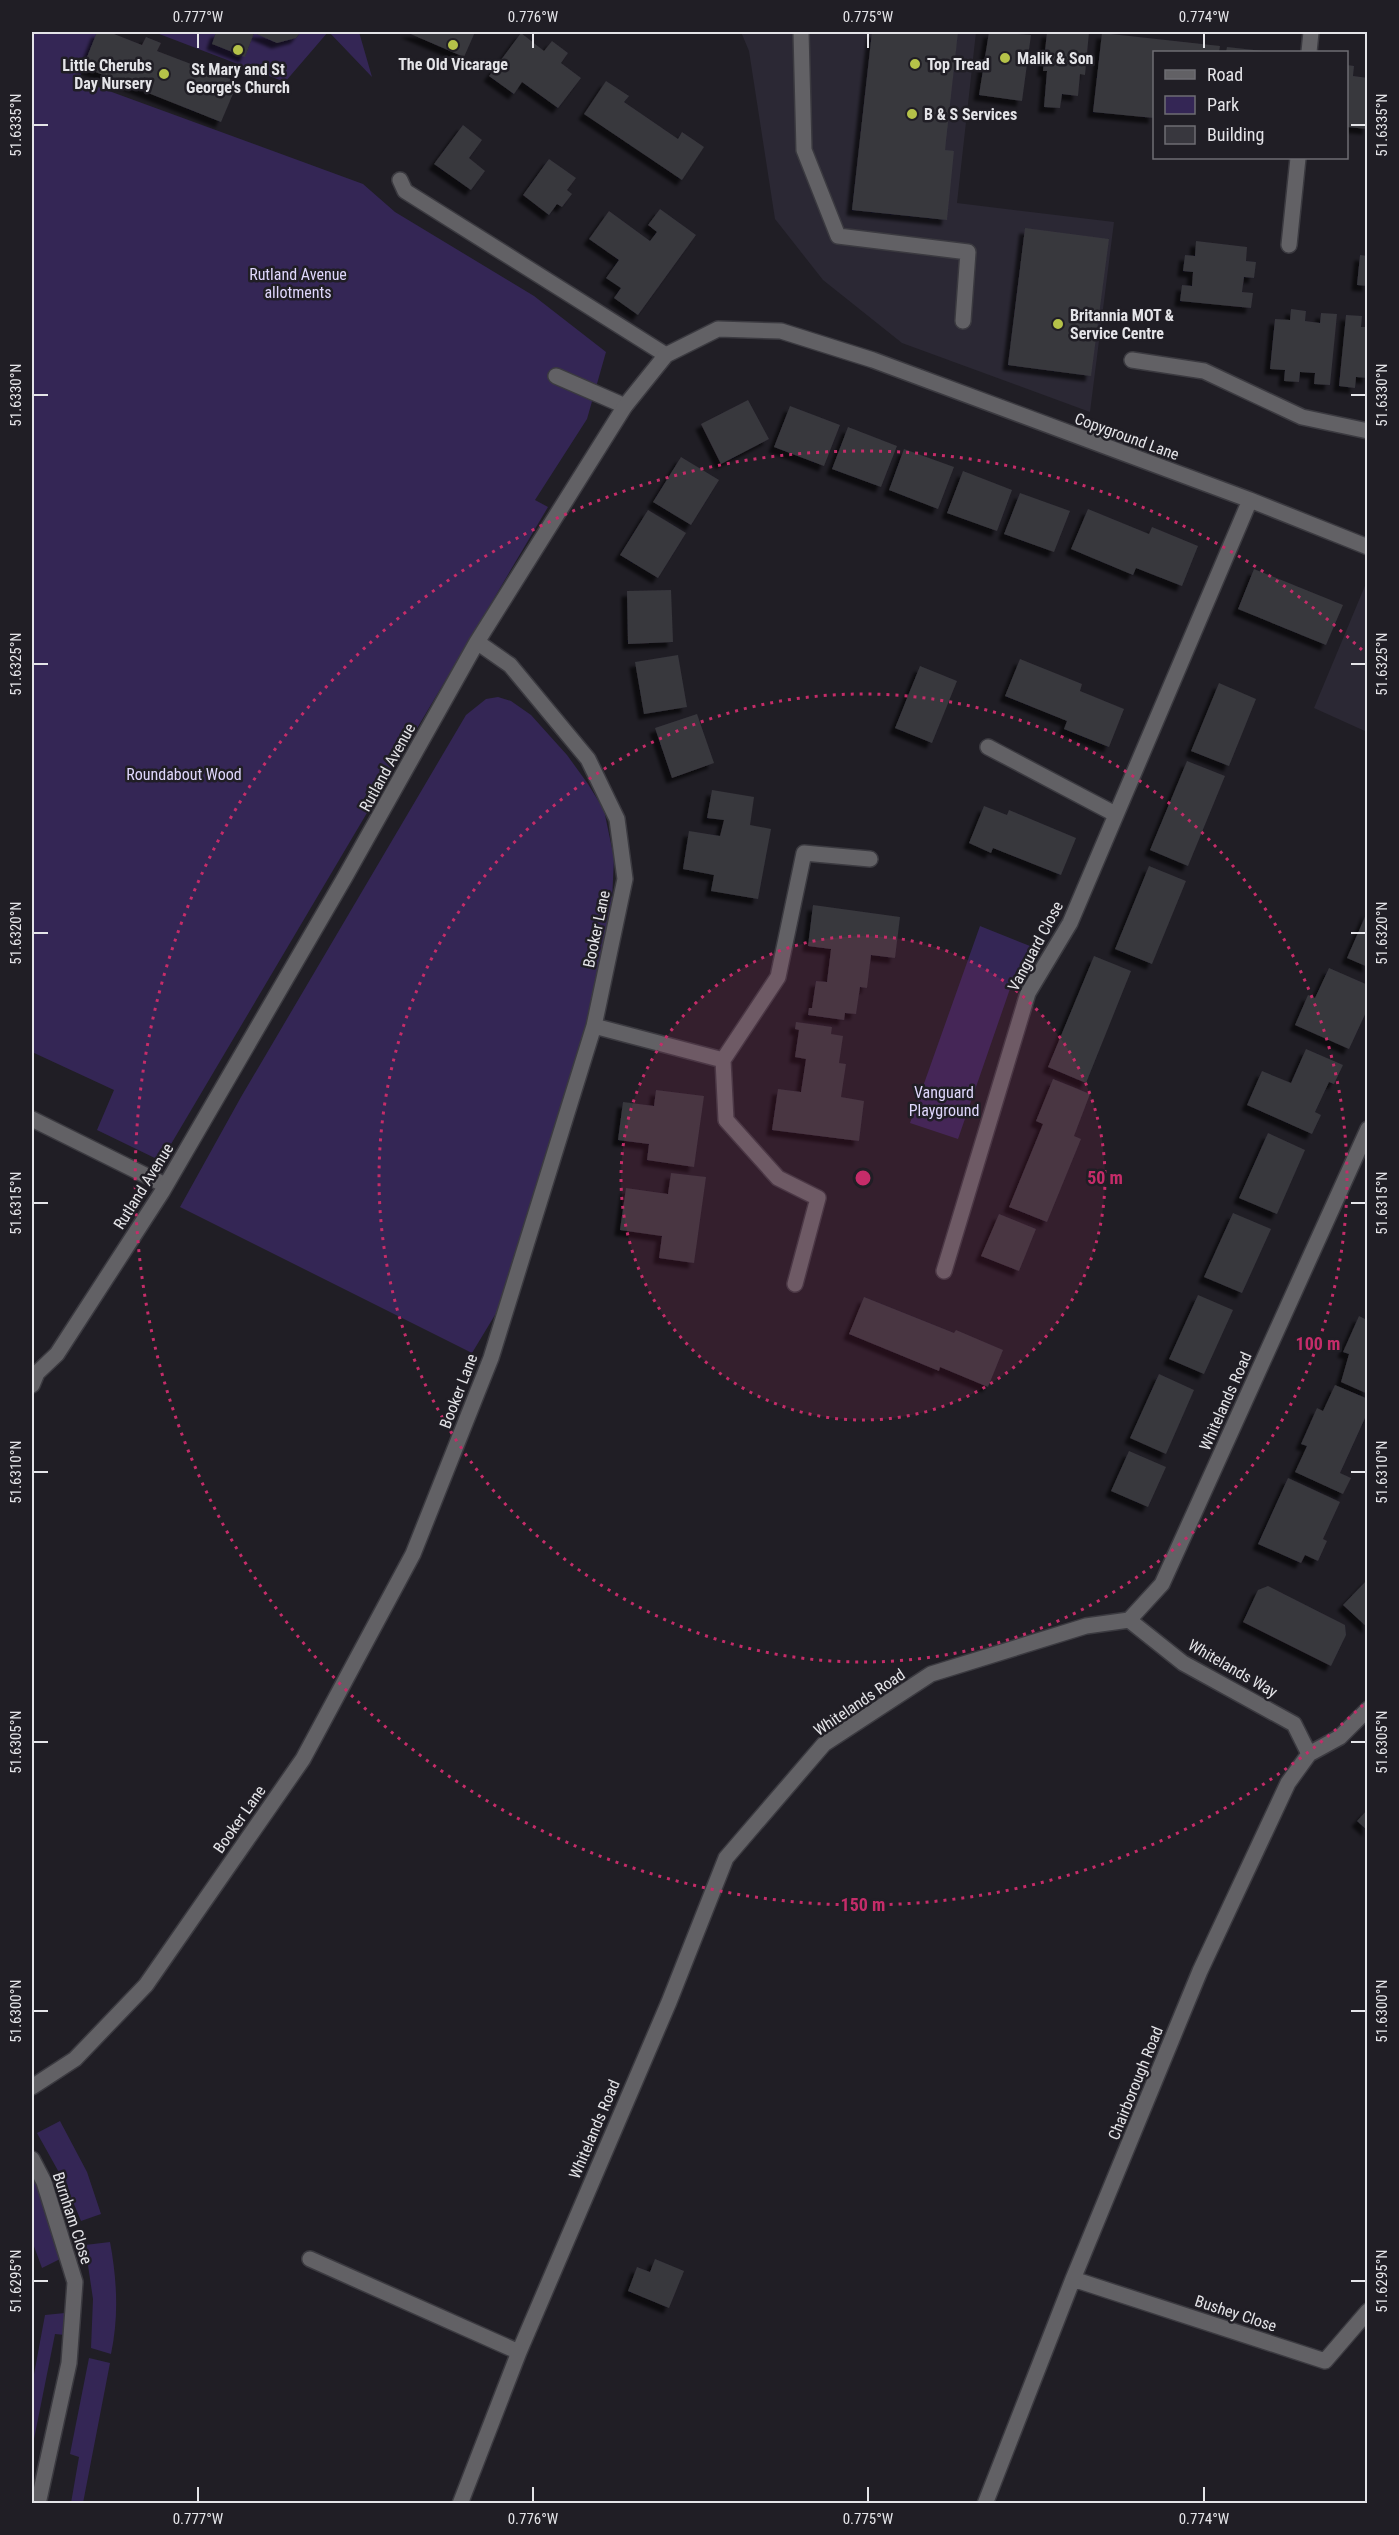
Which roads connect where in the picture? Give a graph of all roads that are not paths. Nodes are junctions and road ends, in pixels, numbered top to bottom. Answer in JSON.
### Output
{"nodes":[{"id":1,"x":801,"y":32,"type":"edge"},
{"id":2,"x":1311,"y":32,"type":"edge"},
{"id":3,"x":1309,"y":51,"type":"edge"},
{"id":4,"x":1298,"y":159,"type":"edge"},
{"id":5,"x":400,"y":180,"type":"dead end"},
{"id":6,"x":1289,"y":245,"type":"dead end"},
{"id":7,"x":963,"y":321,"type":"dead end"},
{"id":8,"x":666,"y":355,"type":"junction"},
{"id":9,"x":873,"y":360,"type":"joint"},
{"id":10,"x":1132,"y":360,"type":"dead end"},
{"id":11,"x":556,"y":376,"type":"dead end"},
{"id":12,"x":625,"y":406,"type":"junction"},
{"id":13,"x":1368,"y":431,"type":"edge"},
{"id":14,"x":1250,"y":500,"type":"junction"},
{"id":15,"x":1368,"y":547,"type":"edge"},
{"id":16,"x":477,"y":642,"type":"junction"},
{"id":17,"x":988,"y":747,"type":"dead end"},
{"id":18,"x":1115,"y":814,"type":"junction"},
{"id":19,"x":870,"y":859,"type":"dead end"},
{"id":20,"x":594,"y":1026,"type":"junction"},
{"id":21,"x":723,"y":1060,"type":"junction"},
{"id":22,"x":32,"y":1119,"type":"edge"},
{"id":23,"x":1368,"y":1129,"type":"edge"},
{"id":24,"x":165,"y":1185,"type":"junction"},
{"id":25,"x":944,"y":1271,"type":"dead end"},
{"id":26,"x":795,"y":1284,"type":"dead end"},
{"id":27,"x":33,"y":1376,"type":"edge"},
{"id":28,"x":1129,"y":1620,"type":"junction"},
{"id":29,"x":1368,"y":1709,"type":"edge"},
{"id":30,"x":1310,"y":1754,"type":"junction"},
{"id":31,"x":32,"y":2087,"type":"edge"},
{"id":32,"x":32,"y":2159,"type":"edge"},
{"id":33,"x":310,"y":2259,"type":"dead end"},
{"id":34,"x":1073,"y":2279,"type":"junction"},
{"id":35,"x":1368,"y":2311,"type":"edge"},
{"id":36,"x":519,"y":2352,"type":"junction"},
{"id":37,"x":38,"y":2504,"type":"edge"},
{"id":38,"x":460,"y":2504,"type":"edge"},
{"id":39,"x":985,"y":2504,"type":"edge"}],
"edges":[{"from":1,"to":7,"type":"street"},
{"from":2,"to":3,"type":"street"},
{"from":4,"to":6,"type":"street"},
{"from":5,"to":8,"type":"street"},
{"from":8,"to":9,"type":"street","name":"Rutland Avenue"},
{"from":8,"to":12,"type":"street","name":"Rutland Avenue"},
{"from":9,"to":14,"type":"street","name":"Copyground Lane"},
{"from":10,"to":13,"type":"street"},
{"from":11,"to":12,"type":"street"},
{"from":12,"to":16,"type":"street","name":"Rutland Avenue"},
{"from":14,"to":15,"type":"street","name":"Copyground Lane"},
{"from":14,"to":18,"type":"street","name":"Vanguard Close"},
{"from":16,"to":20,"type":"street","name":"Booker Lane"},
{"from":16,"to":24,"type":"street","name":"Rutland Avenue"},
{"from":17,"to":18,"type":"street"},
{"from":18,"to":25,"type":"street","name":"Vanguard Close"},
{"from":19,"to":21,"type":"street"},
{"from":20,"to":21,"type":"street"},
{"from":20,"to":31,"type":"street","name":"Booker Lane"},
{"from":21,"to":26,"type":"street"},
{"from":22,"to":24,"type":"street"},
{"from":23,"to":28,"type":"street","name":"Whitelands Road"},
{"from":24,"to":27,"type":"street","name":"Rutland Avenue"},
{"from":28,"to":30,"type":"street","name":"Whitelands Way"},
{"from":28,"to":36,"type":"street","name":"Whitelands Road"},
{"from":29,"to":30,"type":"street","name":"Chairborough Road"},
{"from":30,"to":34,"type":"street","name":"Chairborough Road"},
{"from":32,"to":37,"type":"street","name":"Burnham Close"},
{"from":33,"to":36,"type":"street"},
{"from":34,"to":35,"type":"street","name":"Bushey Close"},
{"from":34,"to":39,"type":"street","name":"Chairborough Road"},
{"from":36,"to":38,"type":"street","name":"Whitelands Road"}]}
